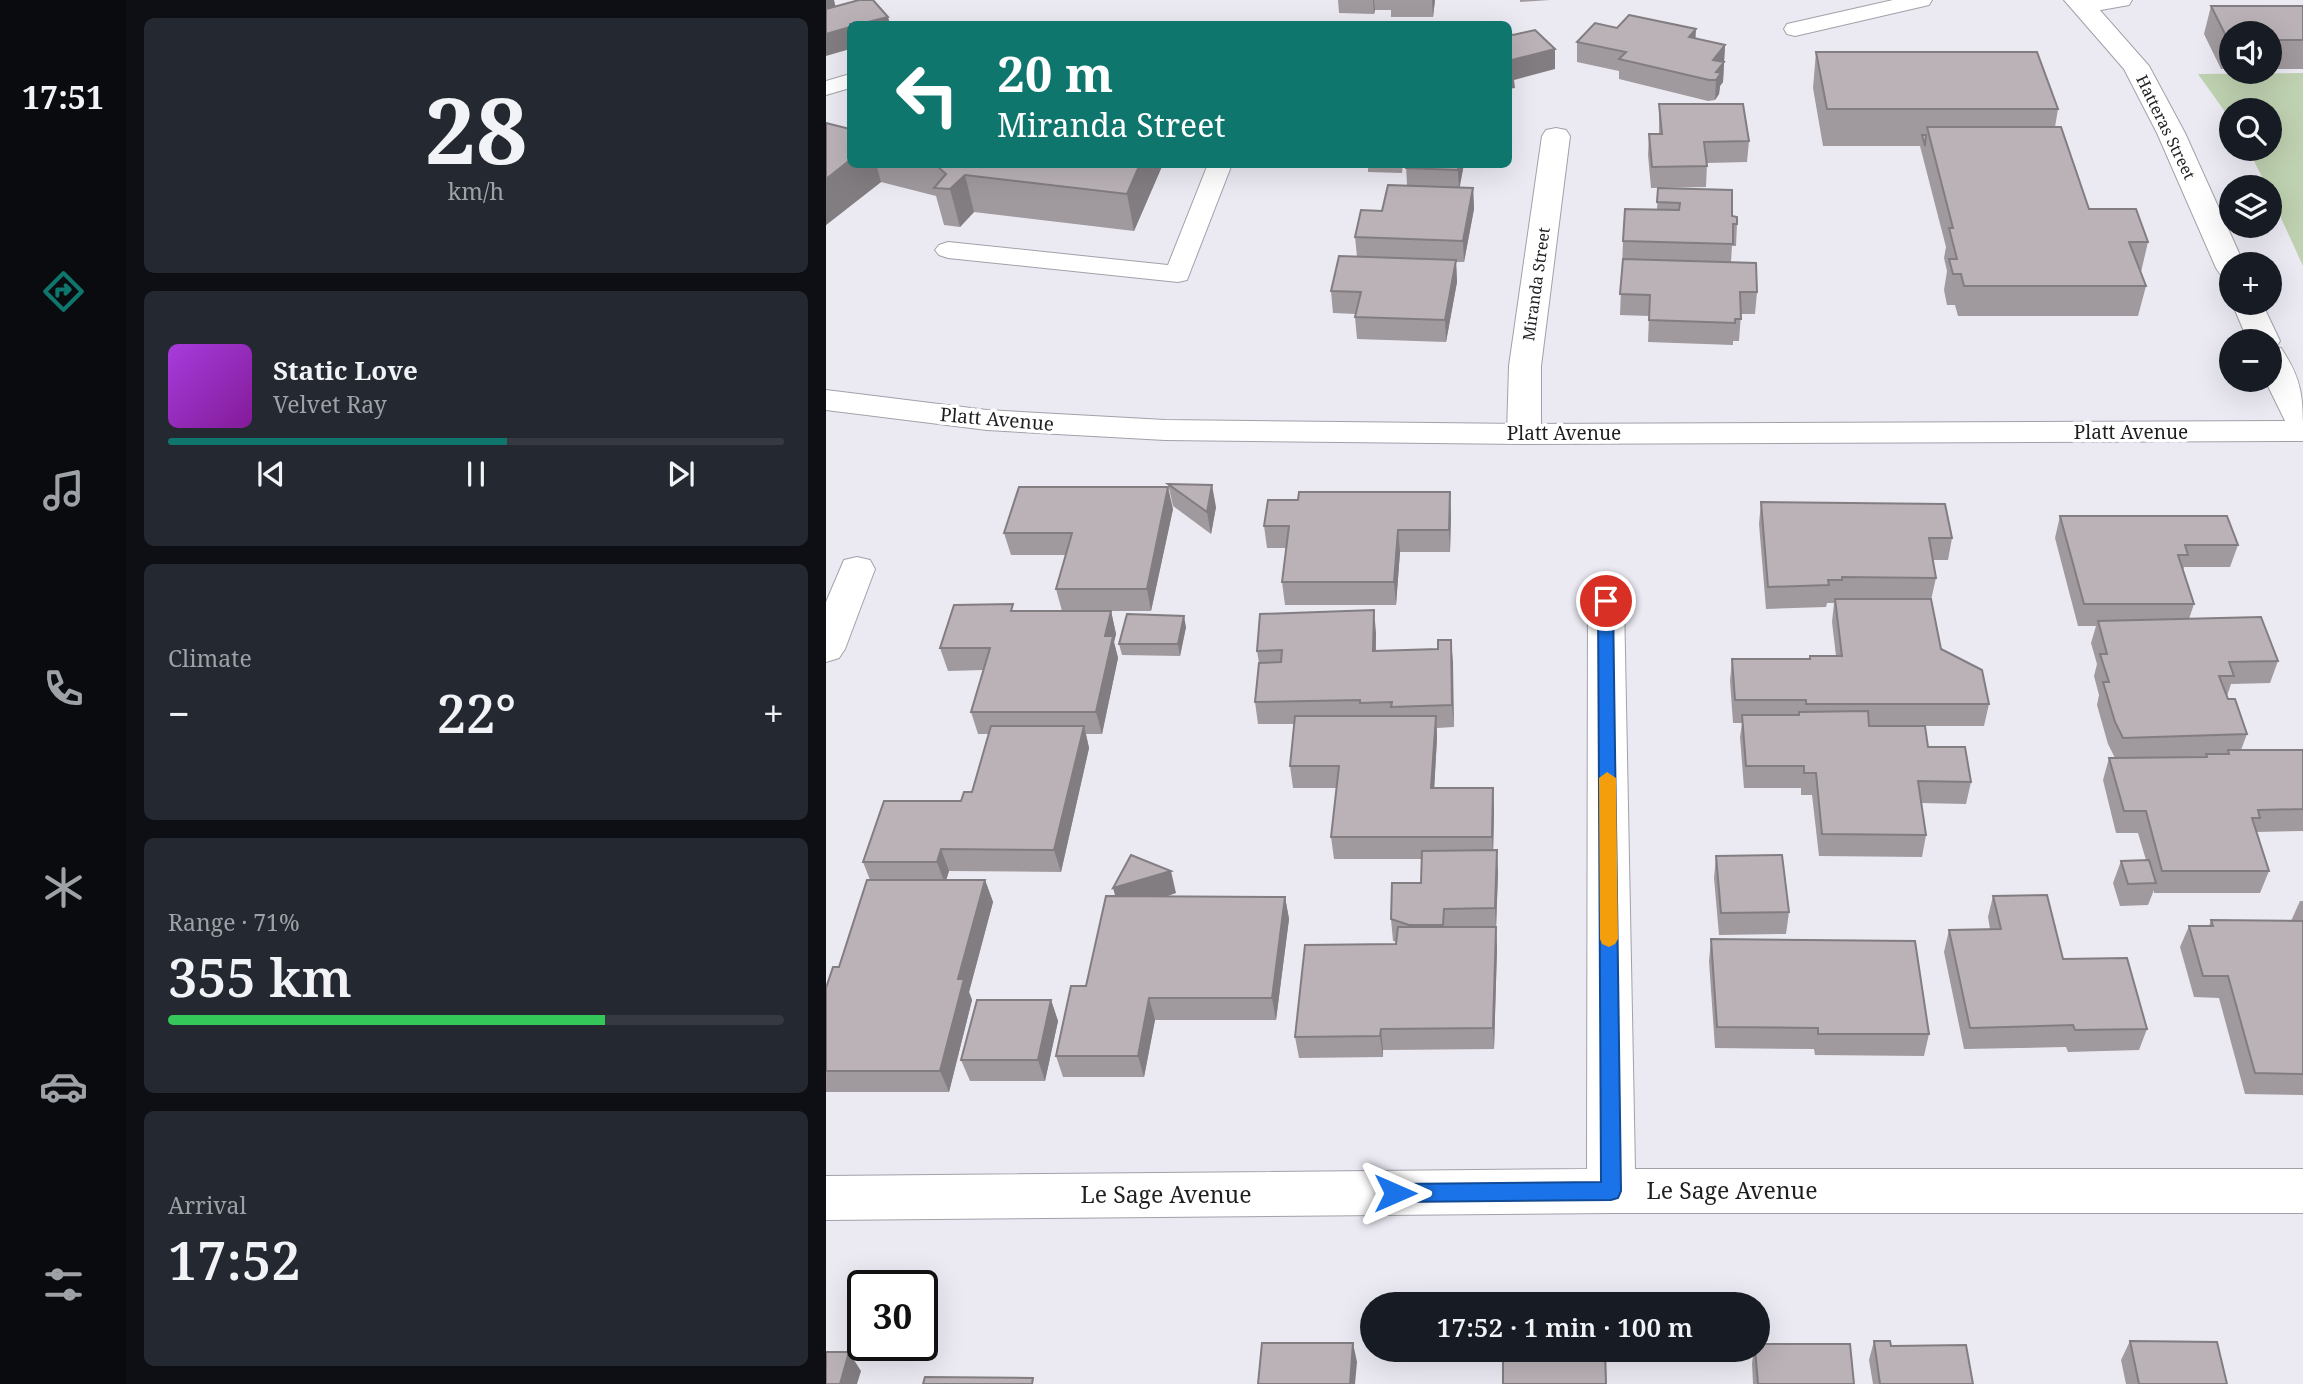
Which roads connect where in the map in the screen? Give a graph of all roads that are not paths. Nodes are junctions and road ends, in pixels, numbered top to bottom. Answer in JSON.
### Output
{"nodes":[{"id":1,"x":1921,"y":0,"type":"edge"},
{"id":2,"x":2120,"y":0,"type":"edge"},
{"id":3,"x":2080,"y":3,"type":"edge"},
{"id":4,"x":1795,"y":29,"type":"dead end"},
{"id":5,"x":847,"y":82,"type":"edge"},
{"id":6,"x":826,"y":88,"type":"edge"},
{"id":7,"x":1556,"y":136,"type":"dead end"},
{"id":8,"x":1218,"y":168,"type":"edge"},
{"id":9,"x":948,"y":250,"type":"dead end"},
{"id":10,"x":2224,"y":252,"type":"edge"},
{"id":11,"x":2282,"y":382,"type":"edge"},
{"id":12,"x":826,"y":400,"type":"edge"},
{"id":13,"x":2303,"y":429,"type":"edge"},
{"id":14,"x":1524,"y":434,"type":"junction"},
{"id":15,"x":857,"y":569,"type":"dead end"},
{"id":16,"x":1606,"y":601,"type":"dead end"},
{"id":17,"x":826,"y":649,"type":"edge"},
{"id":18,"x":1611,"y":1191,"type":"junction"},
{"id":19,"x":2303,"y":1191,"type":"edge"},
{"id":20,"x":826,"y":1198,"type":"edge"}],
"edges":[{"from":1,"to":4,"type":"lane"},
{"from":2,"to":3,"type":"lane"},
{"from":3,"to":10,"type":"street","name":"Hatteras Street"},
{"from":5,"to":6,"type":"lane"},
{"from":7,"to":14,"type":"street","name":"Miranda Street"},
{"from":8,"to":9,"type":"lane"},
{"from":11,"to":13,"type":"street"},
{"from":12,"to":14,"type":"street","name":"Platt Avenue"},
{"from":13,"to":14,"type":"street","name":"Platt Avenue"},
{"from":15,"to":17,"type":"street"},
{"from":16,"to":18,"type":"street"},
{"from":18,"to":19,"type":"street","name":"Le Sage Avenue"},
{"from":18,"to":20,"type":"street","name":"Le Sage Avenue"}]}
